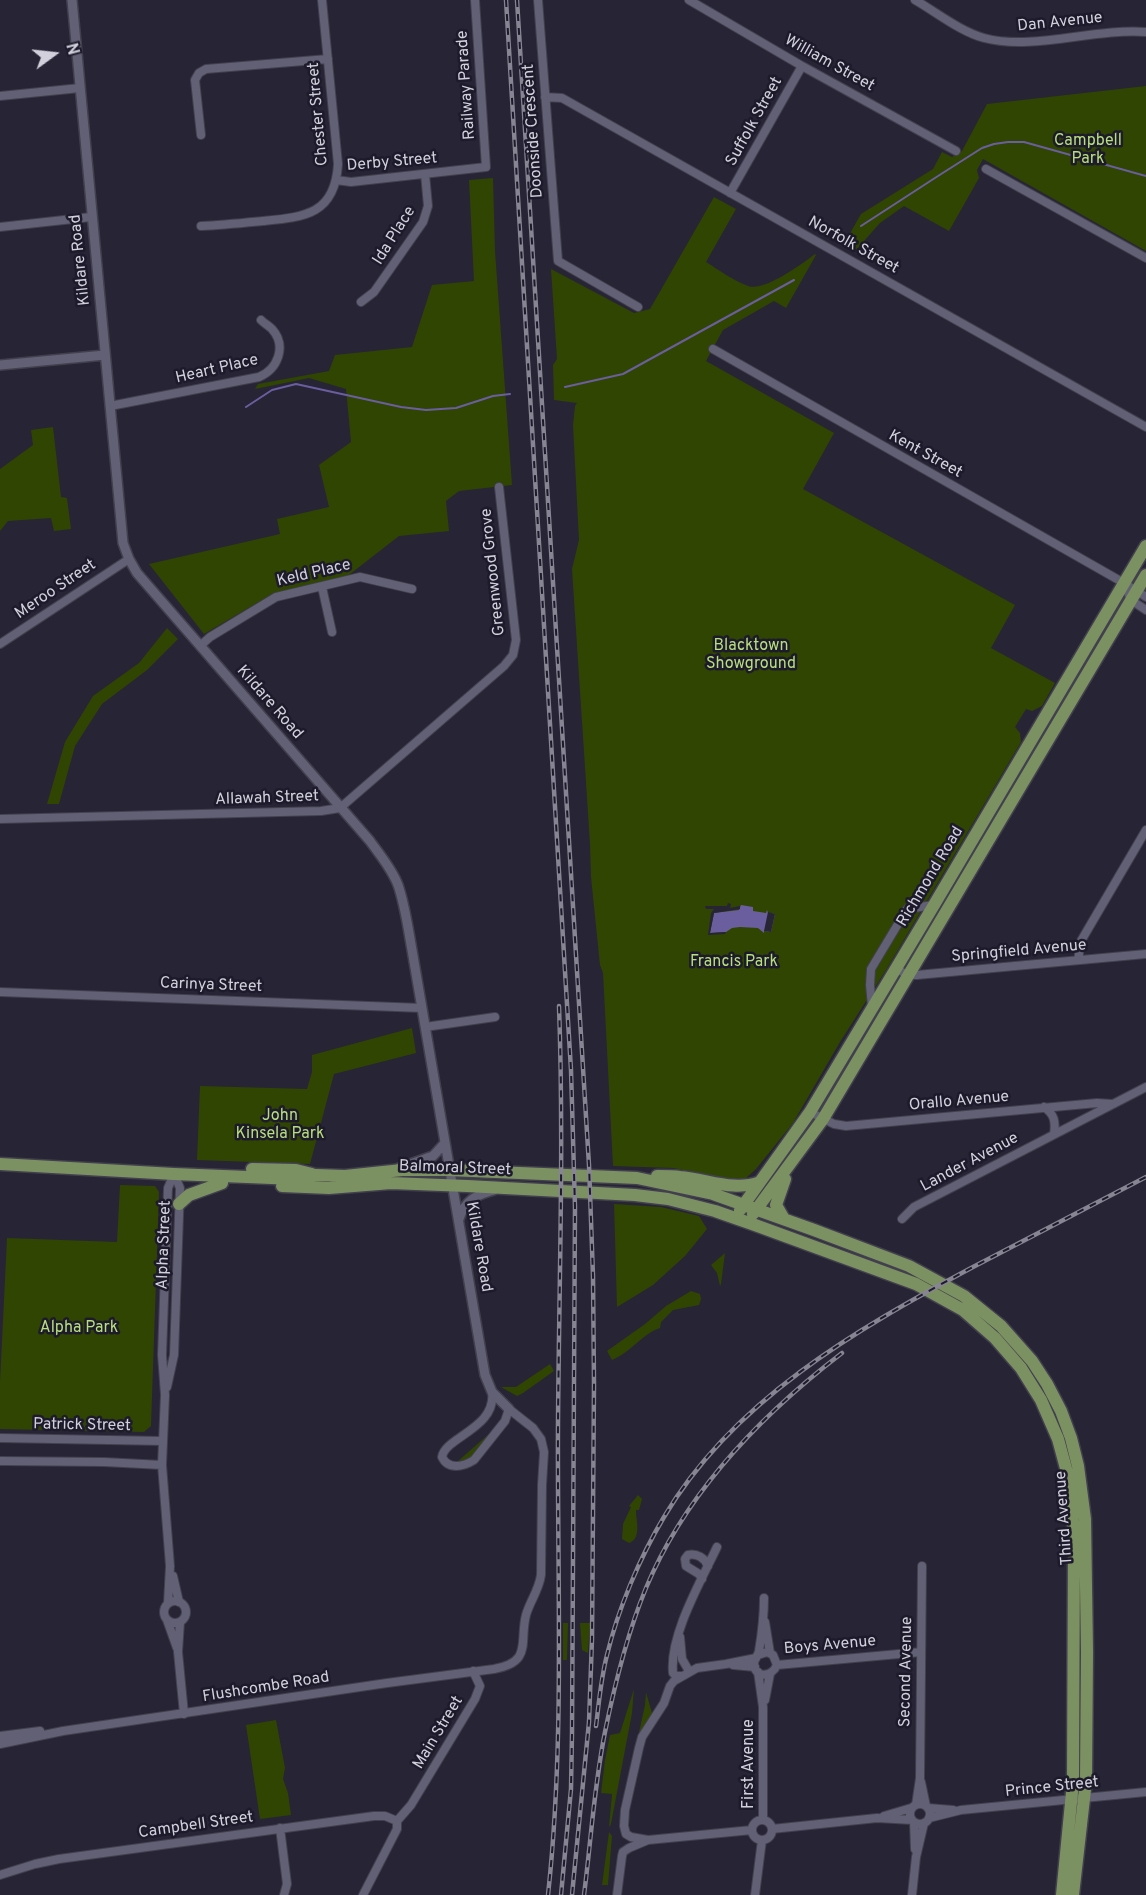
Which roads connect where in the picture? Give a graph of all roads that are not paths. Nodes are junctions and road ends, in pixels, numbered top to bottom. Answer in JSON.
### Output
{"nodes":[{"id":1,"x":72,"y":0,"type":"edge"},
{"id":2,"x":322,"y":0,"type":"edge"},
{"id":3,"x":474,"y":0,"type":"edge"},
{"id":4,"x":538,"y":0,"type":"edge"},
{"id":5,"x":689,"y":0,"type":"edge"},
{"id":6,"x":915,"y":0,"type":"edge"},
{"id":7,"x":1146,"y":32,"type":"edge"},
{"id":8,"x":328,"y":59,"type":"junction"},
{"id":9,"x":802,"y":66,"type":"junction"},
{"id":10,"x":80,"y":88,"type":"junction"},
{"id":11,"x":0,"y":96,"type":"edge"},
{"id":12,"x":545,"y":97,"type":"junction"},
{"id":13,"x":201,"y":135,"type":"dead end"},
{"id":14,"x":956,"y":151,"type":"dead end"},
{"id":15,"x":486,"y":167,"type":"joint"},
{"id":16,"x":986,"y":169,"type":"dead end"},
{"id":17,"x":425,"y":174,"type":"junction"},
{"id":18,"x":336,"y":180,"type":"junction"},
{"id":19,"x":730,"y":193,"type":"junction"},
{"id":20,"x":91,"y":217,"type":"junction"},
{"id":21,"x":201,"y":226,"type":"dead end"},
{"id":22,"x":0,"y":227,"type":"edge"},
{"id":23,"x":1146,"y":258,"type":"edge"},
{"id":24,"x":361,"y":302,"type":"dead end"},
{"id":25,"x":638,"y":307,"type":"dead end"},
{"id":26,"x":261,"y":320,"type":"dead end"},
{"id":27,"x":712,"y":349,"type":"dead end"},
{"id":28,"x":105,"y":355,"type":"junction"},
{"id":29,"x":0,"y":365,"type":"edge"},
{"id":30,"x":110,"y":406,"type":"junction"},
{"id":31,"x":1146,"y":427,"type":"edge"},
{"id":32,"x":499,"y":487,"type":"dead end"},
{"id":33,"x":1146,"y":546,"type":"edge"},
{"id":34,"x":129,"y":559,"type":"junction"},
{"id":35,"x":1146,"y":575,"type":"edge"},
{"id":36,"x":1124,"y":583,"type":"junction"},
{"id":37,"x":322,"y":586,"type":"junction"},
{"id":38,"x":412,"y":589,"type":"dead end"},
{"id":39,"x":1138,"y":596,"type":"edge"},
{"id":40,"x":1146,"y":610,"type":"edge"},
{"id":41,"x":332,"y":632,"type":"dead end"},
{"id":42,"x":0,"y":644,"type":"edge"},
{"id":43,"x":200,"y":646,"type":"junction"},
{"id":44,"x":513,"y":655,"type":"joint"},
{"id":45,"x":340,"y":808,"type":"junction"},
{"id":46,"x":0,"y":819,"type":"edge"},
{"id":47,"x":1146,"y":830,"type":"edge"},
{"id":48,"x":934,"y":905,"type":"junction"},
{"id":49,"x":1146,"y":954,"type":"edge"},
{"id":50,"x":1078,"y":960,"type":"junction"},
{"id":51,"x":896,"y":968,"type":"junction"},
{"id":52,"x":907,"y":975,"type":"junction"},
{"id":53,"x":0,"y":992,"type":"edge"},
{"id":54,"x":422,"y":1008,"type":"junction"},
{"id":55,"x":872,"y":1009,"type":"junction"},
{"id":56,"x":495,"y":1017,"type":"dead end"},
{"id":57,"x":425,"y":1027,"type":"junction"},
{"id":58,"x":1146,"y":1087,"type":"edge"},
{"id":59,"x":1113,"y":1104,"type":"junction"},
{"id":60,"x":1044,"y":1107,"type":"junction"},
{"id":61,"x":810,"y":1112,"type":"junction"},
{"id":62,"x":823,"y":1119,"type":"junction"},
{"id":63,"x":1054,"y":1134,"type":"junction"},
{"id":64,"x":444,"y":1144,"type":"junction"},
{"id":65,"x":796,"y":1156,"type":"junction"},
{"id":66,"x":0,"y":1164,"type":"edge"},
{"id":67,"x":449,"y":1170,"type":"junction"},
{"id":68,"x":391,"y":1171,"type":"junction"},
{"id":69,"x":174,"y":1174,"type":"junction"},
{"id":70,"x":638,"y":1178,"type":"junction"},
{"id":71,"x":760,"y":1182,"type":"junction"},
{"id":72,"x":222,"y":1183,"type":"junction"},
{"id":73,"x":453,"y":1185,"type":"junction"},
{"id":74,"x":502,"y":1187,"type":"junction"},
{"id":75,"x":179,"y":1204,"type":"junction"},
{"id":76,"x":750,"y":1207,"type":"junction"},
{"id":77,"x":734,"y":1218,"type":"junction"},
{"id":78,"x":784,"y":1219,"type":"junction"},
{"id":79,"x":902,"y":1219,"type":"dead end"},
{"id":80,"x":458,"y":1221,"type":"junction"},
{"id":81,"x":747,"y":1222,"type":"junction"},
{"id":82,"x":492,"y":1392,"type":"junction"},
{"id":83,"x":165,"y":1395,"type":"junction"},
{"id":84,"x":508,"y":1409,"type":"junction"},
{"id":85,"x":0,"y":1438,"type":"edge"},
{"id":86,"x":163,"y":1441,"type":"junction"},
{"id":87,"x":0,"y":1461,"type":"edge"},
{"id":88,"x":162,"y":1465,"type":"junction"},
{"id":89,"x":717,"y":1547,"type":"dead end"},
{"id":90,"x":170,"y":1566,"type":"junction"},
{"id":91,"x":708,"y":1566,"type":"junction"},
{"id":92,"x":922,"y":1566,"type":"dead end"},
{"id":93,"x":702,"y":1579,"type":"junction"},
{"id":94,"x":764,"y":1598,"type":"dead end"},
{"id":95,"x":179,"y":1602,"type":"junction"},
{"id":96,"x":168,"y":1603,"type":"junction"},
{"id":97,"x":764,"y":1615,"type":"junction"},
{"id":98,"x":167,"y":1620,"type":"junction"},
{"id":99,"x":180,"y":1622,"type":"junction"},
{"id":100,"x":679,"y":1630,"type":"junction"},
{"id":101,"x":178,"y":1652,"type":"junction"},
{"id":102,"x":921,"y":1652,"type":"junction"},
{"id":103,"x":770,"y":1653,"type":"junction"},
{"id":104,"x":757,"y":1656,"type":"junction"},
{"id":105,"x":726,"y":1664,"type":"junction"},
{"id":106,"x":777,"y":1665,"type":"junction"},
{"id":107,"x":756,"y":1670,"type":"junction"},
{"id":108,"x":472,"y":1671,"type":"junction"},
{"id":109,"x":685,"y":1673,"type":"junction"},
{"id":110,"x":771,"y":1674,"type":"junction"},
{"id":111,"x":763,"y":1707,"type":"junction"},
{"id":112,"x":184,"y":1714,"type":"junction"},
{"id":113,"x":63,"y":1731,"type":"junction"},
{"id":114,"x":0,"y":1736,"type":"edge"},
{"id":115,"x":0,"y":1744,"type":"edge"},
{"id":116,"x":920,"y":1778,"type":"junction"},
{"id":117,"x":1146,"y":1792,"type":"edge"},
{"id":118,"x":1078,"y":1799,"type":"junction"},
{"id":119,"x":914,"y":1807,"type":"junction"},
{"id":120,"x":927,"y":1807,"type":"junction"},
{"id":121,"x":961,"y":1810,"type":"junction"},
{"id":122,"x":877,"y":1818,"type":"junction"},
{"id":123,"x":764,"y":1820,"type":"junction"},
{"id":124,"x":397,"y":1821,"type":"junction"},
{"id":125,"x":913,"y":1821,"type":"junction"},
{"id":126,"x":927,"y":1821,"type":"junction"},
{"id":127,"x":280,"y":1828,"type":"junction"},
{"id":128,"x":772,"y":1829,"type":"junction"},
{"id":129,"x":752,"y":1830,"type":"junction"},
{"id":130,"x":648,"y":1840,"type":"junction"},
{"id":131,"x":762,"y":1840,"type":"junction"},
{"id":132,"x":916,"y":1857,"type":"junction"},
{"id":133,"x":0,"y":1875,"type":"edge"},
{"id":134,"x":284,"y":1895,"type":"edge"},
{"id":135,"x":363,"y":1895,"type":"edge"},
{"id":136,"x":617,"y":1895,"type":"edge"},
{"id":137,"x":755,"y":1895,"type":"edge"},
{"id":138,"x":912,"y":1895,"type":"edge"},
{"id":139,"x":1062,"y":1895,"type":"edge"},
{"id":140,"x":1073,"y":1895,"type":"edge"}],
"edges":[{"from":1,"to":10,"type":"street","name":"Kildare Road"},
{"from":2,"to":8,"type":"street","name":"Chester Street"},
{"from":3,"to":15,"type":"street","name":"Railway Parade"},
{"from":4,"to":12,"type":"street","name":"Doonside Crescent"},
{"from":5,"to":9,"type":"street","name":"William Street"},
{"from":6,"to":7,"type":"street","name":"Dan Avenue"},
{"from":8,"to":13,"type":"street"},
{"from":8,"to":18,"type":"street","name":"Chester Street"},
{"from":9,"to":14,"type":"street","name":"William Street"},
{"from":9,"to":19,"type":"street","name":"Suffolk Street"},
{"from":10,"to":11,"type":"street"},
{"from":10,"to":20,"type":"street","name":"Kildare Road"},
{"from":12,"to":19,"type":"street","name":"Norfolk Street"},
{"from":12,"to":25,"type":"street","name":"Doonside Crescent"},
{"from":15,"to":17,"type":"street","name":"Derby Street"},
{"from":16,"to":23,"type":"street"},
{"from":17,"to":18,"type":"street","name":"Derby Street"},
{"from":17,"to":24,"type":"street","name":"Ida Place"},
{"from":18,"to":21,"type":"street","name":"Chester Street"},
{"from":19,"to":31,"type":"street","name":"Norfolk Street"},
{"from":20,"to":22,"type":"street"},
{"from":20,"to":28,"type":"street","name":"Kildare Road"},
{"from":26,"to":30,"type":"street","name":"Heart Place"},
{"from":27,"to":36,"type":"street","name":"Kent Street"},
{"from":28,"to":29,"type":"street"},
{"from":28,"to":30,"type":"street","name":"Kildare Road"},
{"from":30,"to":34,"type":"street","name":"Kildare Road"},
{"from":32,"to":44,"type":"street","name":"Greenwood Grove"},
{"from":33,"to":36,"type":"main road","name":"Richmond Road"},
{"from":34,"to":42,"type":"street","name":"Meroo Street"},
{"from":34,"to":43,"type":"street","name":"Kildare Road"},
{"from":35,"to":39,"type":"main road","name":"Richmond Road"},
{"from":36,"to":39,"type":"street","name":"Kent Street"},
{"from":36,"to":48,"type":"main road","name":"Richmond Road"},
{"from":37,"to":38,"type":"street","name":"Keld Place"},
{"from":37,"to":41,"type":"street"},
{"from":37,"to":43,"type":"street","name":"Keld Place"},
{"from":39,"to":40,"type":"street","name":"Kent Street"},
{"from":39,"to":52,"type":"main road","name":"Richmond Road"},
{"from":43,"to":45,"type":"street","name":"Kildare Road"},
{"from":44,"to":45,"type":"street","name":"Allawah Street"},
{"from":45,"to":46,"type":"street","name":"Allawah Street"},
{"from":45,"to":54,"type":"street","name":"Kildare Road"},
{"from":47,"to":50,"type":"street"},
{"from":48,"to":51,"type":"main road","name":"Richmond Road"},
{"from":48,"to":55,"type":"street"},
{"from":49,"to":50,"type":"street","name":"Springfield Avenue"},
{"from":50,"to":52,"type":"street","name":"Springfield Avenue"},
{"from":51,"to":52,"type":"street"},
{"from":51,"to":55,"type":"main road","name":"Richmond Road"},
{"from":52,"to":62,"type":"main road","name":"Richmond Road"},
{"from":53,"to":54,"type":"street","name":"Carinya Street"},
{"from":54,"to":57,"type":"street","name":"Kildare Road"},
{"from":55,"to":61,"type":"main road","name":"Richmond Road"},
{"from":56,"to":57,"type":"street"},
{"from":57,"to":64,"type":"street","name":"Kildare Road"},
{"from":58,"to":59,"type":"street","name":"Lander Avenue"},
{"from":59,"to":60,"type":"street","name":"Orallo Avenue"},
{"from":59,"to":63,"type":"street","name":"Lander Avenue"},
{"from":60,"to":62,"type":"street","name":"Orallo Avenue"},
{"from":60,"to":63,"type":"street"},
{"from":61,"to":62,"type":"street","name":"Orallo Avenue"},
{"from":61,"to":71,"type":"main road","name":"Richmond Road"},
{"from":62,"to":65,"type":"main road","name":"Richmond Road"},
{"from":63,"to":79,"type":"street","name":"Lander Avenue"},
{"from":64,"to":67,"type":"street","name":"Kildare Road"},
{"from":64,"to":68,"type":"street"},
{"from":65,"to":76,"type":"main road","name":"Richmond Road"},
{"from":65,"to":78,"type":"main road"},
{"from":66,"to":69,"type":"main road","name":"Balmoral Street"},
{"from":67,"to":68,"type":"main road","name":"Balmoral Street"},
{"from":67,"to":70,"type":"main road","name":"Balmoral Street"},
{"from":67,"to":73,"type":"street","name":"Kildare Road"},
{"from":68,"to":69,"type":"main road","name":"Balmoral Street"},
{"from":69,"to":72,"type":"main road","name":"Balmoral Street"},
{"from":69,"to":75,"type":"street","name":"Alpha Street"},
{"from":69,"to":83,"type":"street","name":"Alpha Street"},
{"from":70,"to":71,"type":"main road"},
{"from":70,"to":76,"type":"main road","name":"Balmoral Street"},
{"from":71,"to":76,"type":"main road","name":"Richmond Road"},
{"from":72,"to":73,"type":"main road","name":"Balmoral Street"},
{"from":72,"to":75,"type":"main road"},
{"from":73,"to":74,"type":"main road","name":"Balmoral Street"},
{"from":73,"to":80,"type":"street","name":"Kildare Road"},
{"from":74,"to":77,"type":"main road","name":"Balmoral Street"},
{"from":74,"to":80,"type":"street"},
{"from":75,"to":83,"type":"street","name":"Alpha Street"},
{"from":76,"to":77,"type":"main road","name":"Richmond Road"},
{"from":76,"to":78,"type":"main road","name":"Third Avenue"},
{"from":76,"to":81,"type":"main road","name":"Richmond Road"},
{"from":77,"to":81,"type":"main road","name":"Balmoral Street"},
{"from":78,"to":118,"type":"main road","name":"Third Avenue"},
{"from":80,"to":82,"type":"street","name":"Kildare Road"},
{"from":81,"to":118,"type":"main road","name":"Third Avenue"},
{"from":82,"to":84,"type":"street","name":"Kildare Road"},
{"from":82,"to":84,"type":"street"},
{"from":83,"to":86,"type":"street","name":"Alpha Street"},
{"from":84,"to":108,"type":"street"},
{"from":85,"to":86,"type":"street","name":"Patrick Street"},
{"from":86,"to":88,"type":"street","name":"Alpha Street"},
{"from":87,"to":88,"type":"street"},
{"from":88,"to":90,"type":"street","name":"Alpha Street"},
{"from":89,"to":91,"type":"street"},
{"from":90,"to":95,"type":"street","name":"Alpha Street"},
{"from":90,"to":96,"type":"street","name":"Alpha Street"},
{"from":91,"to":93,"type":"street"},
{"from":91,"to":93,"type":"street"},
{"from":92,"to":102,"type":"street","name":"Second Avenue"},
{"from":93,"to":100,"type":"street"},
{"from":94,"to":97,"type":"street"},
{"from":95,"to":96,"type":"street"},
{"from":95,"to":99,"type":"street"},
{"from":96,"to":98,"type":"street"},
{"from":97,"to":103,"type":"street"},
{"from":97,"to":104,"type":"street"},
{"from":98,"to":99,"type":"street"},
{"from":98,"to":101,"type":"street"},
{"from":99,"to":101,"type":"street"},
{"from":100,"to":109,"type":"street"},
{"from":100,"to":109,"type":"street"},
{"from":101,"to":112,"type":"street"},
{"from":102,"to":106,"type":"street","name":"Boys Avenue"},
{"from":102,"to":116,"type":"street","name":"Second Avenue"},
{"from":103,"to":104,"type":"street"},
{"from":103,"to":106,"type":"street"},
{"from":104,"to":105,"type":"street"},
{"from":104,"to":107,"type":"street"},
{"from":105,"to":107,"type":"street"},
{"from":105,"to":109,"type":"street"},
{"from":106,"to":110,"type":"street"},
{"from":107,"to":110,"type":"street"},
{"from":107,"to":111,"type":"street","name":"First Avenue"},
{"from":108,"to":112,"type":"street","name":"Flushcombe Road"},
{"from":108,"to":124,"type":"street","name":"Main Street"},
{"from":109,"to":130,"type":"street"},
{"from":110,"to":111,"type":"street","name":"First Avenue"},
{"from":111,"to":123,"type":"street","name":"First Avenue"},
{"from":112,"to":113,"type":"street","name":"Flushcombe Road"},
{"from":113,"to":114,"type":"street","name":"Flushcombe Road"},
{"from":113,"to":115,"type":"street","name":"Flushcombe Road"},
{"from":116,"to":119,"type":"street","name":"Second Avenue"},
{"from":116,"to":120,"type":"street","name":"Second Avenue"},
{"from":117,"to":118,"type":"street","name":"Prince Street"},
{"from":118,"to":121,"type":"street","name":"Prince Street"},
{"from":118,"to":139,"type":"main road","name":"Third Avenue"},
{"from":118,"to":140,"type":"main road","name":"Third Avenue"},
{"from":119,"to":120,"type":"street"},
{"from":119,"to":122,"type":"street"},
{"from":119,"to":125,"type":"street"},
{"from":120,"to":121,"type":"street","name":"Prince Street"},
{"from":120,"to":126,"type":"street"},
{"from":121,"to":126,"type":"street","name":"Prince Street"},
{"from":122,"to":125,"type":"street"},
{"from":122,"to":128,"type":"street"},
{"from":123,"to":128,"type":"street"},
{"from":123,"to":129,"type":"street"},
{"from":124,"to":127,"type":"street","name":"Campbell Street"},
{"from":124,"to":135,"type":"street","name":"Main Street"},
{"from":125,"to":126,"type":"street"},
{"from":125,"to":132,"type":"street"},
{"from":126,"to":132,"type":"street"},
{"from":127,"to":133,"type":"street","name":"Campbell Street"},
{"from":127,"to":134,"type":"street"},
{"from":128,"to":131,"type":"street"},
{"from":129,"to":130,"type":"street"},
{"from":129,"to":131,"type":"street"},
{"from":130,"to":136,"type":"street"},
{"from":131,"to":137,"type":"street"},
{"from":132,"to":138,"type":"street"}]}
